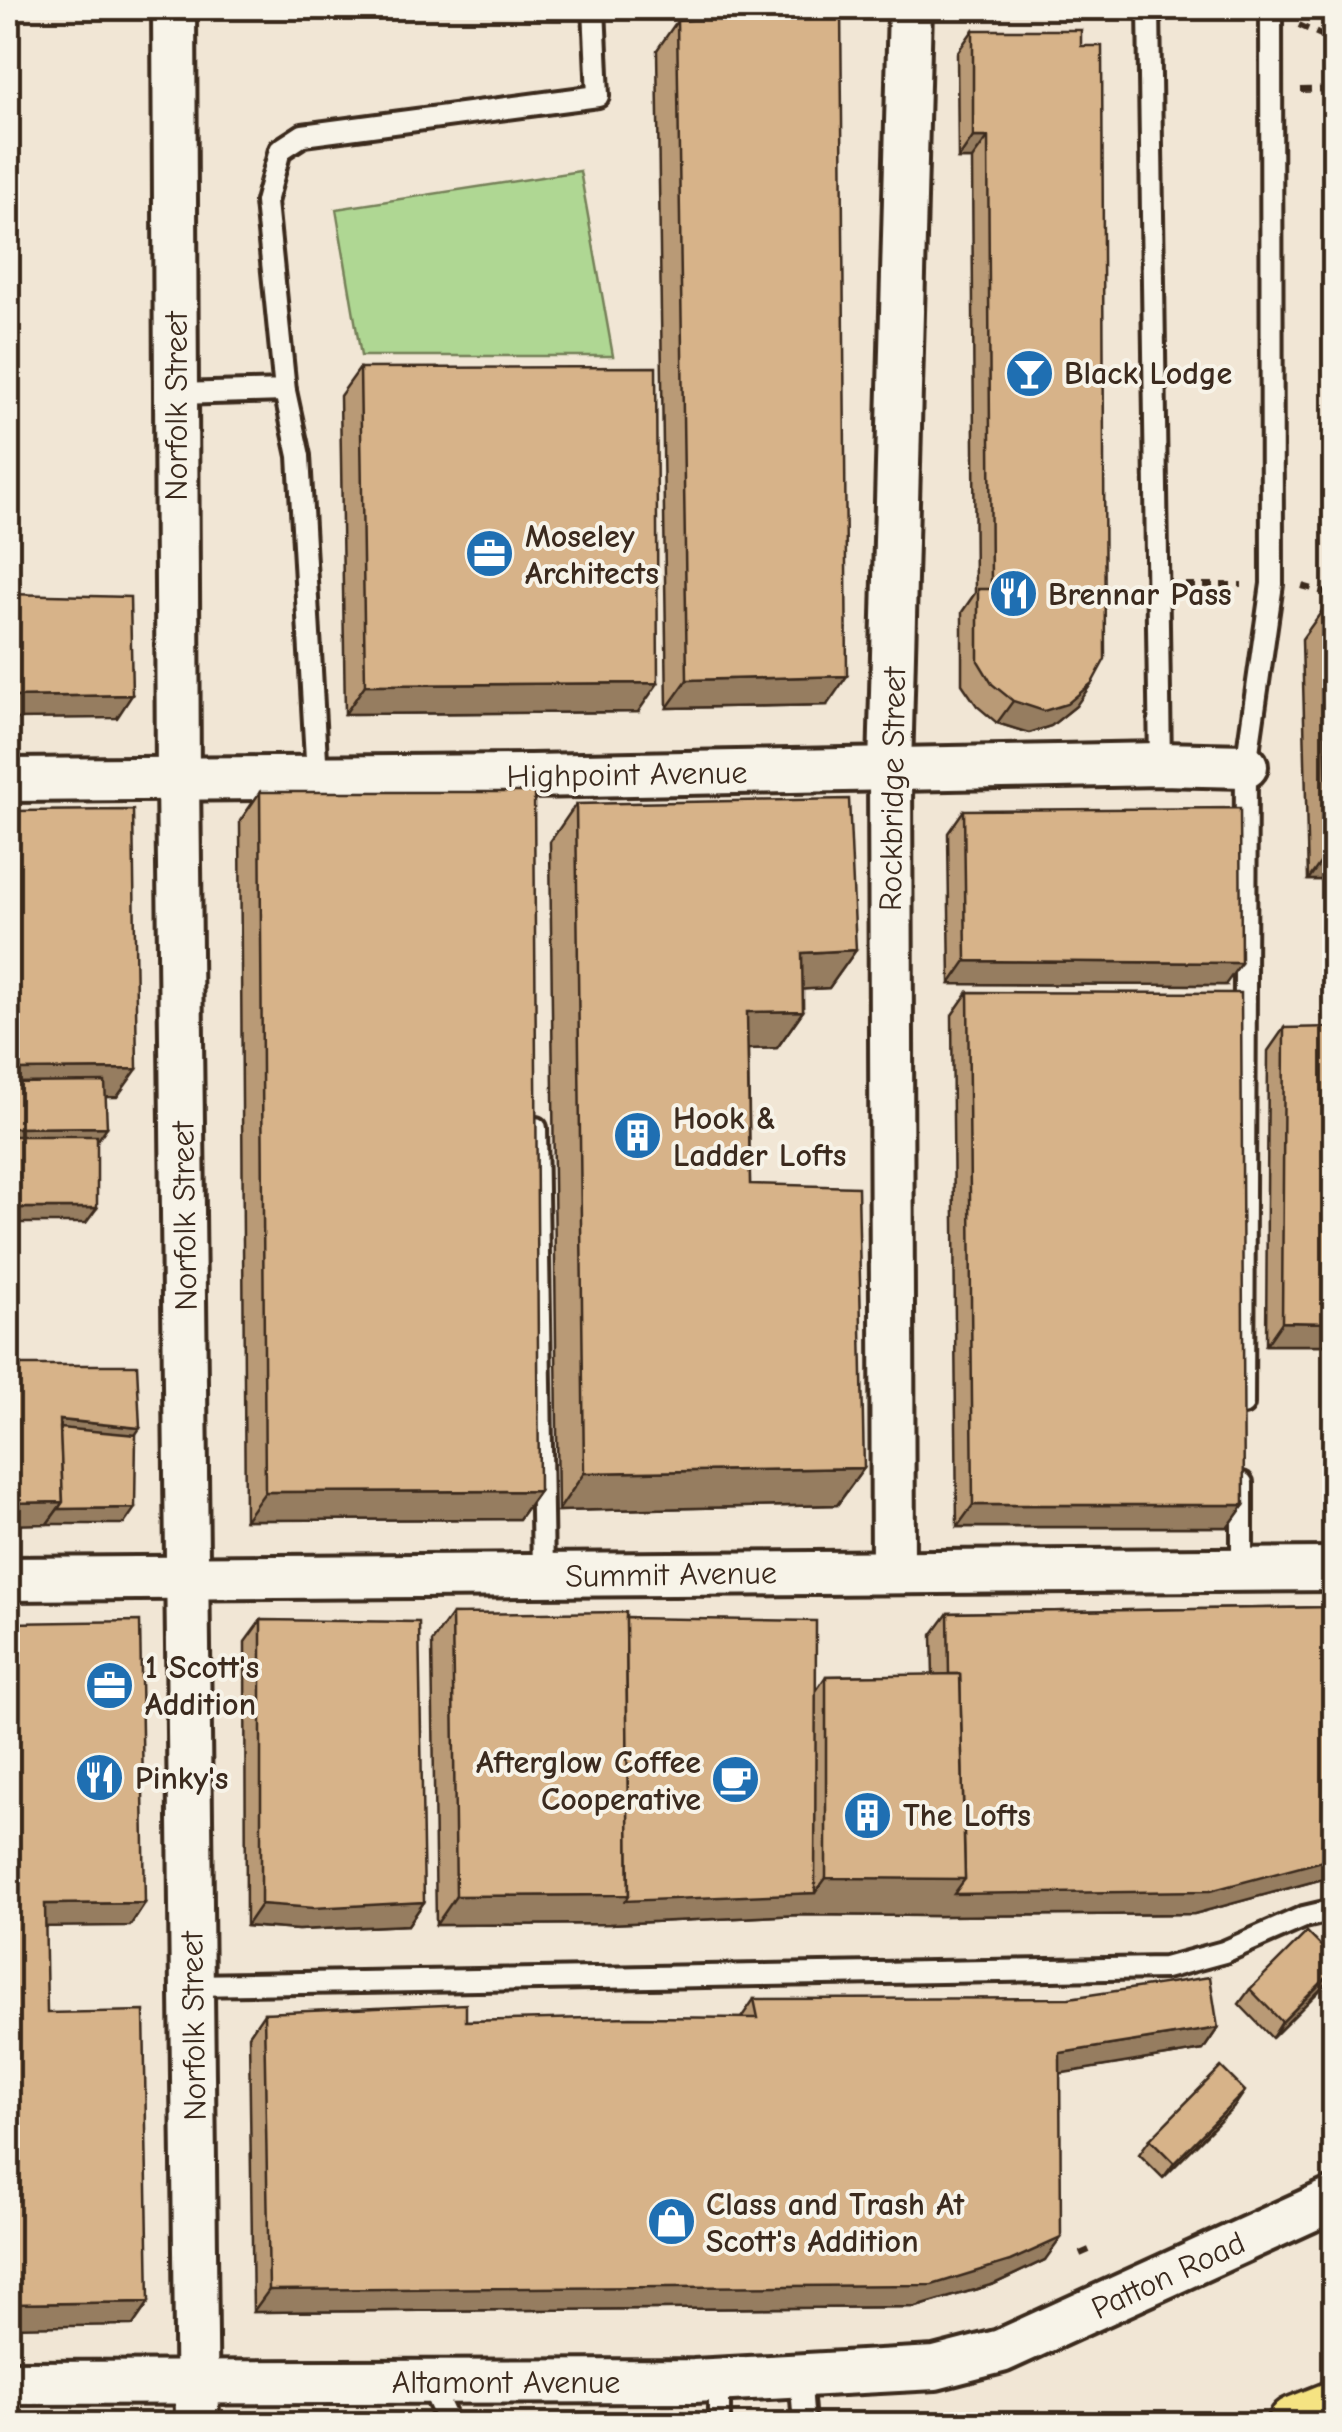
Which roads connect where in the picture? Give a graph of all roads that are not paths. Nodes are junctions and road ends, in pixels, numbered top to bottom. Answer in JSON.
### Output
{"nodes":[{"id":1,"x":174,"y":8,"type":"edge"},
{"id":2,"x":594,"y":8,"type":"edge"},
{"id":3,"x":910,"y":8,"type":"edge"},
{"id":4,"x":1149,"y":8,"type":"edge"},
{"id":5,"x":1271,"y":8,"type":"edge"},
{"id":6,"x":285,"y":390,"type":"junction"},
{"id":7,"x":176,"y":394,"type":"junction"},
{"id":8,"x":1160,"y":764,"type":"junction"},
{"id":9,"x":1246,"y":766,"type":"junction"},
{"id":10,"x":890,"y":769,"type":"junction"},
{"id":11,"x":317,"y":777,"type":"junction"},
{"id":12,"x":178,"y":779,"type":"junction"},
{"id":13,"x":8,"y":780,"type":"edge"},
{"id":14,"x":536,"y":1116,"type":"edge"},
{"id":15,"x":1242,"y":1432,"type":"edge"},
{"id":16,"x":1242,"y":1471,"type":"edge"},
{"id":17,"x":1242,"y":1569,"type":"junction"},
{"id":18,"x":1334,"y":1569,"type":"edge"},
{"id":19,"x":893,"y":1571,"type":"junction"},
{"id":20,"x":544,"y":1575,"type":"junction"},
{"id":21,"x":188,"y":1578,"type":"junction"},
{"id":22,"x":8,"y":1579,"type":"edge"},
{"id":23,"x":1334,"y":1910,"type":"edge"},
{"id":24,"x":192,"y":1985,"type":"junction"},
{"id":25,"x":1334,"y":2199,"type":"edge"},
{"id":26,"x":1001,"y":2351,"type":"joint"},
{"id":27,"x":800,"y":2374,"type":"junction"},
{"id":28,"x":720,"y":2379,"type":"junction"},
{"id":29,"x":8,"y":2383,"type":"edge"},
{"id":30,"x":430,"y":2383,"type":"junction"},
{"id":31,"x":197,"y":2404,"type":"edge"},
{"id":32,"x":1334,"y":2409,"type":"edge"},
{"id":33,"x":449,"y":2424,"type":"edge"},
{"id":34,"x":719,"y":2424,"type":"edge"},
{"id":35,"x":804,"y":2424,"type":"edge"},
{"id":36,"x":1296,"y":2424,"type":"edge"}],
"edges":[{"from":1,"to":7,"type":"street","name":"Norfolk Street"},
{"from":2,"to":6,"type":"lane"},
{"from":3,"to":10,"type":"street","name":"Rockbridge Street"},
{"from":4,"to":8,"type":"lane"},
{"from":5,"to":9,"type":"lane"},
{"from":6,"to":7,"type":"lane"},
{"from":6,"to":11,"type":"lane"},
{"from":7,"to":12,"type":"street","name":"Norfolk Street"},
{"from":8,"to":9,"type":"street","name":"Highpoint Avenue"},
{"from":8,"to":10,"type":"street","name":"Highpoint Avenue"},
{"from":9,"to":15,"type":"lane"},
{"from":10,"to":11,"type":"street","name":"Highpoint Avenue"},
{"from":10,"to":19,"type":"street","name":"Rockbridge Street"},
{"from":11,"to":12,"type":"street","name":"Highpoint Avenue"},
{"from":12,"to":13,"type":"street","name":"Highpoint Avenue"},
{"from":12,"to":21,"type":"street","name":"Norfolk Street"},
{"from":14,"to":20,"type":"lane"},
{"from":16,"to":17,"type":"lane"},
{"from":17,"to":18,"type":"street","name":"Summit Avenue"},
{"from":17,"to":19,"type":"street","name":"Summit Avenue"},
{"from":19,"to":20,"type":"street","name":"Summit Avenue"},
{"from":20,"to":21,"type":"street","name":"Summit Avenue"},
{"from":21,"to":22,"type":"street","name":"Summit Avenue"},
{"from":21,"to":24,"type":"street","name":"Norfolk Street"},
{"from":23,"to":24,"type":"lane"},
{"from":24,"to":31,"type":"street","name":"Norfolk Street"},
{"from":25,"to":26,"type":"street","name":"Patton Road"},
{"from":26,"to":27,"type":"street","name":"Altamont Avenue"},
{"from":27,"to":28,"type":"street","name":"Altamont Avenue"},
{"from":27,"to":35,"type":"lane"},
{"from":28,"to":30,"type":"street","name":"Altamont Avenue"},
{"from":28,"to":34,"type":"lane"},
{"from":29,"to":31,"type":"street","name":"Altamont Avenue"},
{"from":30,"to":31,"type":"street","name":"Altamont Avenue"},
{"from":30,"to":33,"type":"lane"},
{"from":32,"to":36,"type":"main road"}]}
